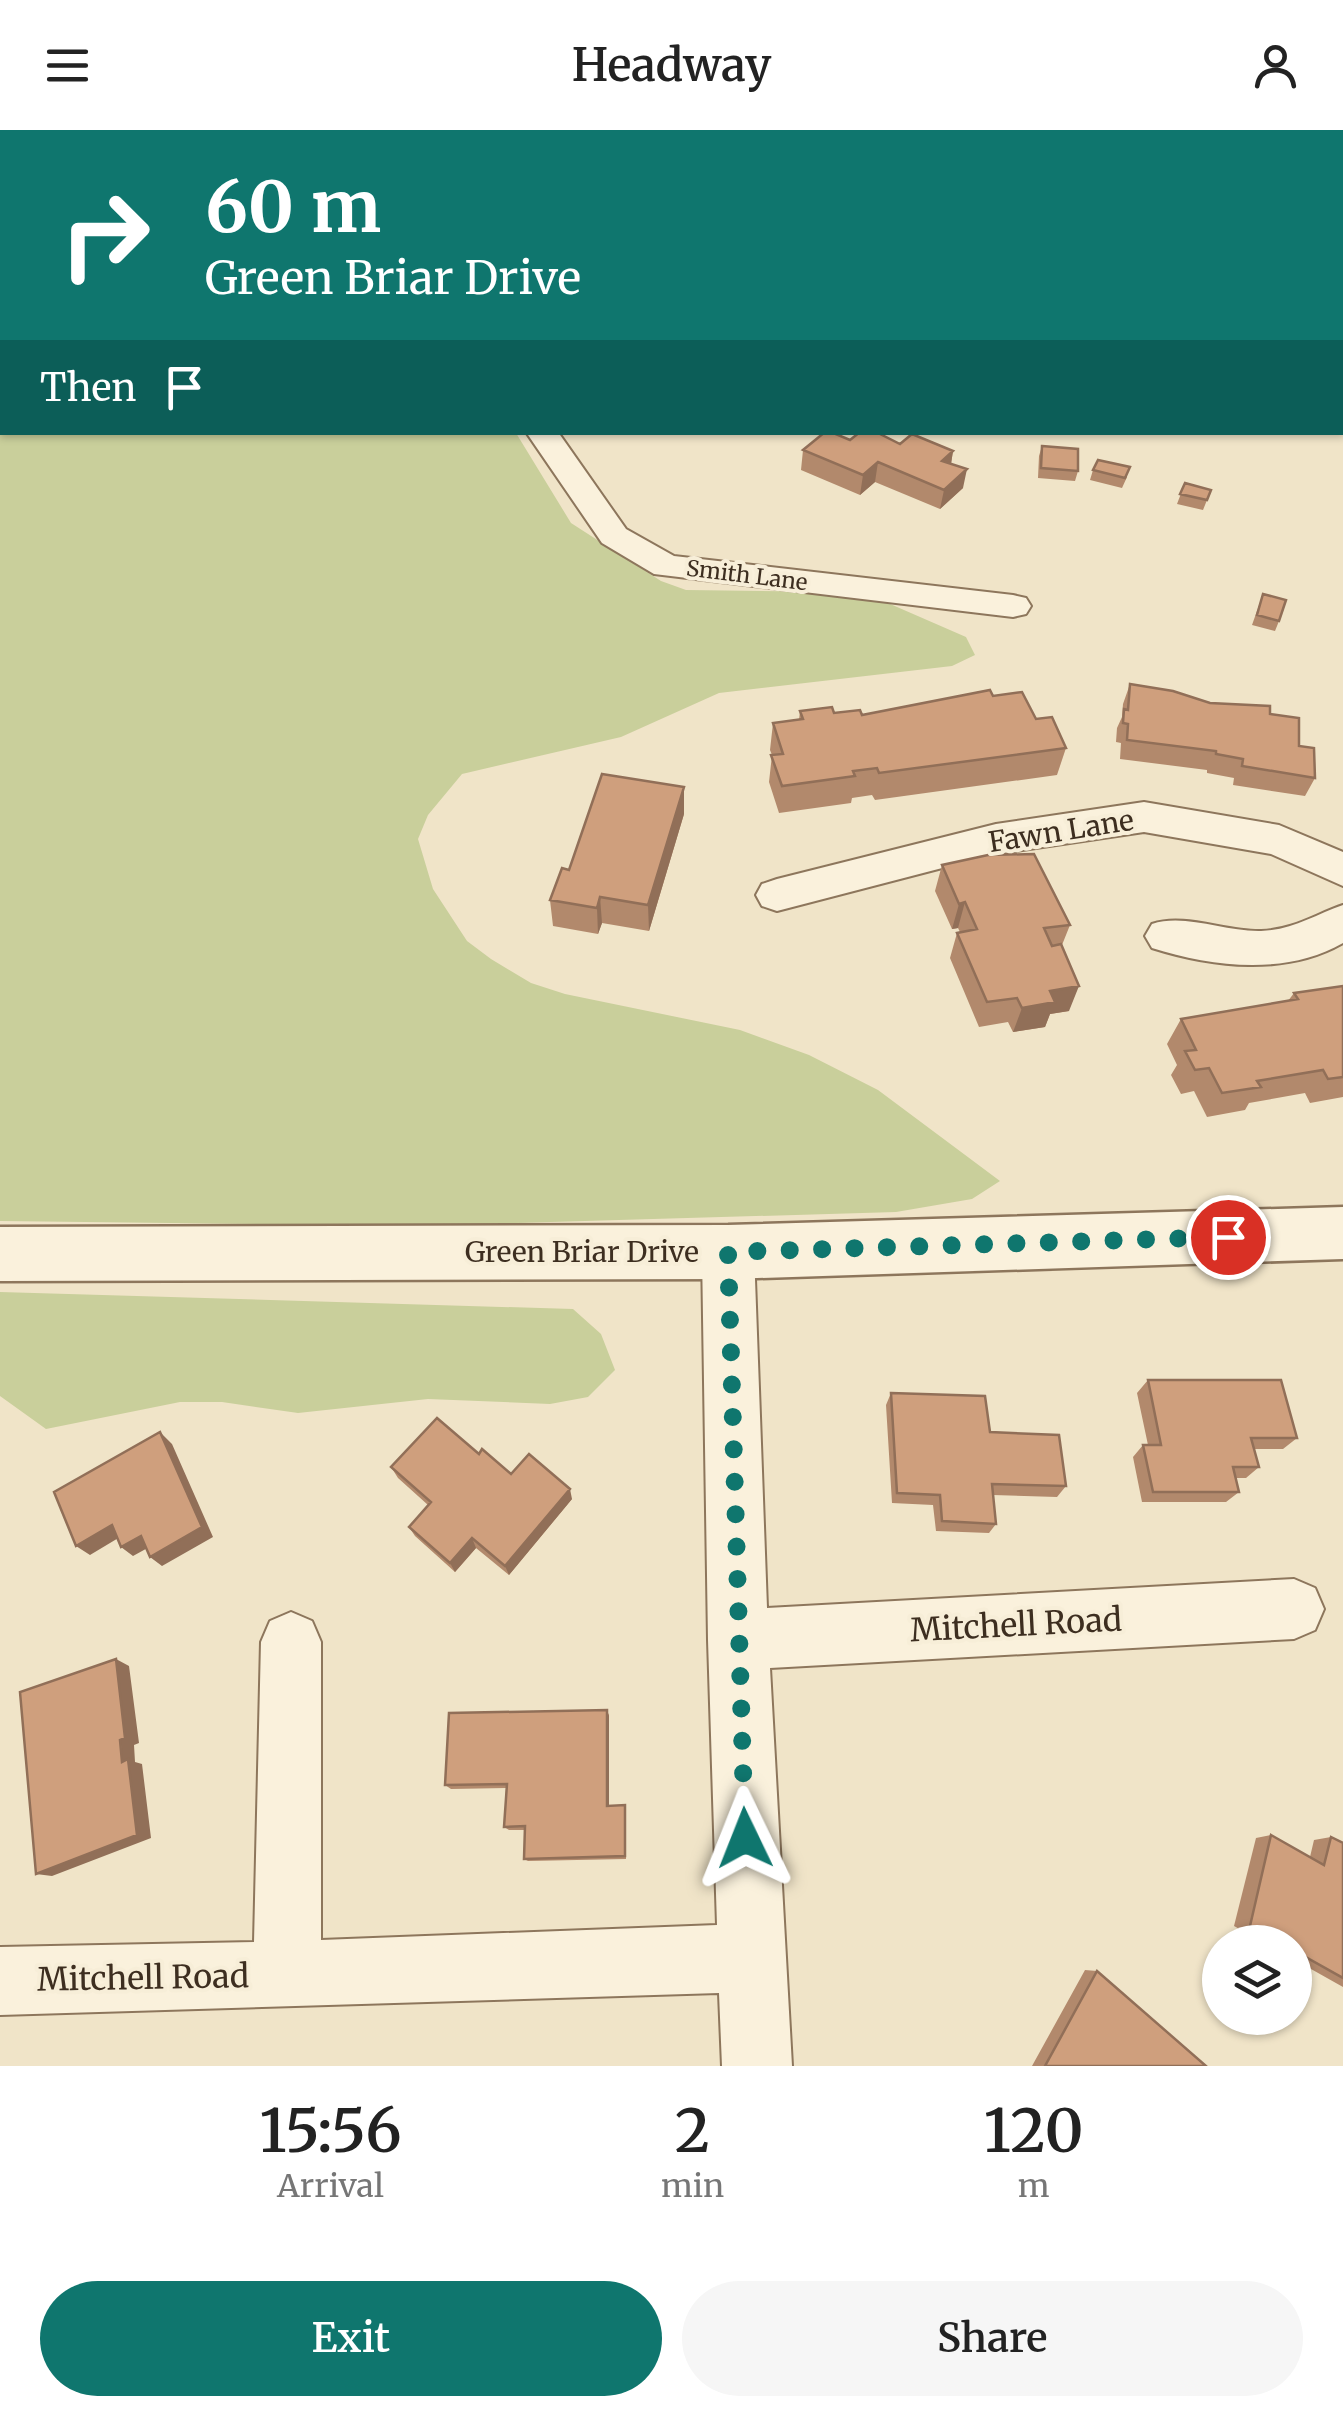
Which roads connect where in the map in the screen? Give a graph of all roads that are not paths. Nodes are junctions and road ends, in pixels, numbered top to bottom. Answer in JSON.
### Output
{"nodes":[{"id":1,"x":544,"y":435,"type":"edge"},
{"id":2,"x":1012,"y":606,"type":"dead end"},
{"id":3,"x":1343,"y":870,"type":"edge"},
{"id":4,"x":778,"y":895,"type":"dead end"},
{"id":5,"x":1343,"y":922,"type":"edge"},
{"id":6,"x":1167,"y":936,"type":"dead end"},
{"id":7,"x":1343,"y":1233,"type":"edge"},
{"id":8,"x":728,"y":1252,"type":"junction"},
{"id":9,"x":0,"y":1254,"type":"edge"},
{"id":10,"x":1294,"y":1609,"type":"dead end"},
{"id":11,"x":738,"y":1640,"type":"junction"},
{"id":12,"x":291,"y":1642,"type":"dead end"},
{"id":13,"x":750,"y":1958,"type":"junction"},
{"id":14,"x":287,"y":1975,"type":"junction"},
{"id":15,"x":0,"y":1981,"type":"edge"},
{"id":16,"x":757,"y":2066,"type":"edge"}],
"edges":[{"from":1,"to":2,"type":"street","name":"Smith Lane"},
{"from":3,"to":4,"type":"street","name":"Fawn Lane"},
{"from":5,"to":6,"type":"street"},
{"from":7,"to":8,"type":"street","name":"Green Briar Drive"},
{"from":8,"to":9,"type":"street","name":"Green Briar Drive"},
{"from":8,"to":11,"type":"street"},
{"from":10,"to":11,"type":"street","name":"Mitchell Road"},
{"from":11,"to":13,"type":"street"},
{"from":12,"to":14,"type":"street","name":"Mitchell Road"},
{"from":13,"to":14,"type":"street","name":"Mitchell Road"},
{"from":13,"to":16,"type":"street"},
{"from":14,"to":15,"type":"street","name":"Mitchell Road"}]}
